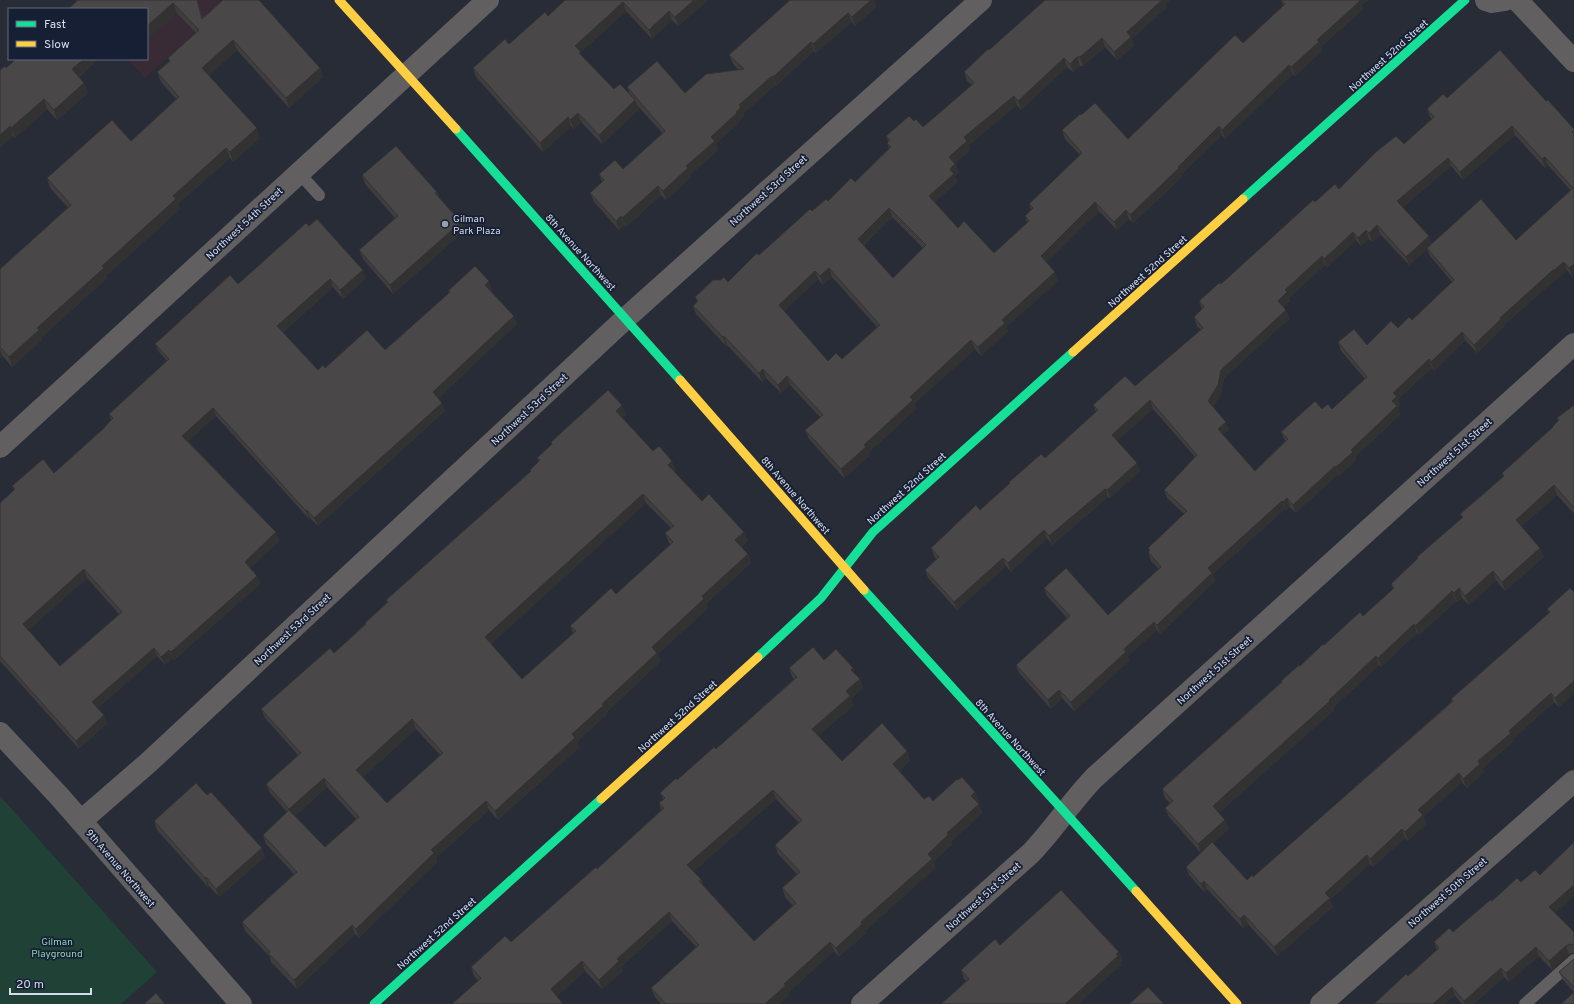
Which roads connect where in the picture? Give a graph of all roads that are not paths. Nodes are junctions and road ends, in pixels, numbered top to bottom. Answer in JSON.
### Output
{"nodes":[{"id":1,"x":339,"y":0,"type":"edge"},
{"id":2,"x":488,"y":0,"type":"edge"},
{"id":3,"x":981,"y":0,"type":"edge"},
{"id":4,"x":1465,"y":0,"type":"edge"},
{"id":5,"x":1486,"y":0,"type":"edge"},
{"id":6,"x":1505,"y":0,"type":"edge"},
{"id":7,"x":1517,"y":0,"type":"edge"},
{"id":8,"x":1574,"y":61,"type":"edge"},
{"id":9,"x":407,"y":74,"type":"junction"},
{"id":10,"x":298,"y":173,"type":"junction"},
{"id":11,"x":319,"y":195,"type":"dead end"},
{"id":12,"x":626,"y":318,"type":"junction"},
{"id":13,"x":1574,"y":344,"type":"edge"},
{"id":14,"x":0,"y":447,"type":"edge"},
{"id":15,"x":844,"y":568,"type":"junction"},
{"id":16,"x":0,"y":733,"type":"edge"},
{"id":17,"x":1574,"y":781,"type":"edge"},
{"id":18,"x":1065,"y":812,"type":"junction"},
{"id":19,"x":81,"y":821,"type":"junction"},
{"id":20,"x":1574,"y":960,"type":"edge"},
{"id":21,"x":241,"y":1004,"type":"edge"},
{"id":22,"x":374,"y":1004,"type":"edge"},
{"id":23,"x":862,"y":1004,"type":"edge"},
{"id":24,"x":1237,"y":1004,"type":"edge"},
{"id":25,"x":1321,"y":1004,"type":"edge"},
{"id":26,"x":1525,"y":1004,"type":"edge"}],
"edges":[{"from":1,"to":9,"type":"street","name":"8th Avenue Northwest"},
{"from":2,"to":9,"type":"street","name":"Northwest 54th Street"},
{"from":3,"to":12,"type":"street","name":"Northwest 53rd Street"},
{"from":4,"to":15,"type":"street","name":"Northwest 52nd Street"},
{"from":5,"to":6,"type":"street"},
{"from":7,"to":8,"type":"street"},
{"from":9,"to":10,"type":"street","name":"Northwest 54th Street"},
{"from":9,"to":12,"type":"street","name":"8th Avenue Northwest"},
{"from":10,"to":11,"type":"lane"},
{"from":10,"to":14,"type":"street","name":"Northwest 54th Street"},
{"from":12,"to":15,"type":"street","name":"8th Avenue Northwest"},
{"from":12,"to":19,"type":"street","name":"Northwest 53rd Street"},
{"from":13,"to":18,"type":"street","name":"Northwest 51st Street"},
{"from":15,"to":18,"type":"street","name":"8th Avenue Northwest"},
{"from":15,"to":22,"type":"street","name":"Northwest 52nd Street"},
{"from":16,"to":19,"type":"street","name":"9th Avenue Northwest"},
{"from":17,"to":25,"type":"street","name":"Northwest 50th Street"},
{"from":18,"to":23,"type":"street","name":"Northwest 51st Street"},
{"from":18,"to":24,"type":"street","name":"8th Avenue Northwest"},
{"from":19,"to":21,"type":"street","name":"9th Avenue Northwest"},
{"from":20,"to":26,"type":"lane"}]}
